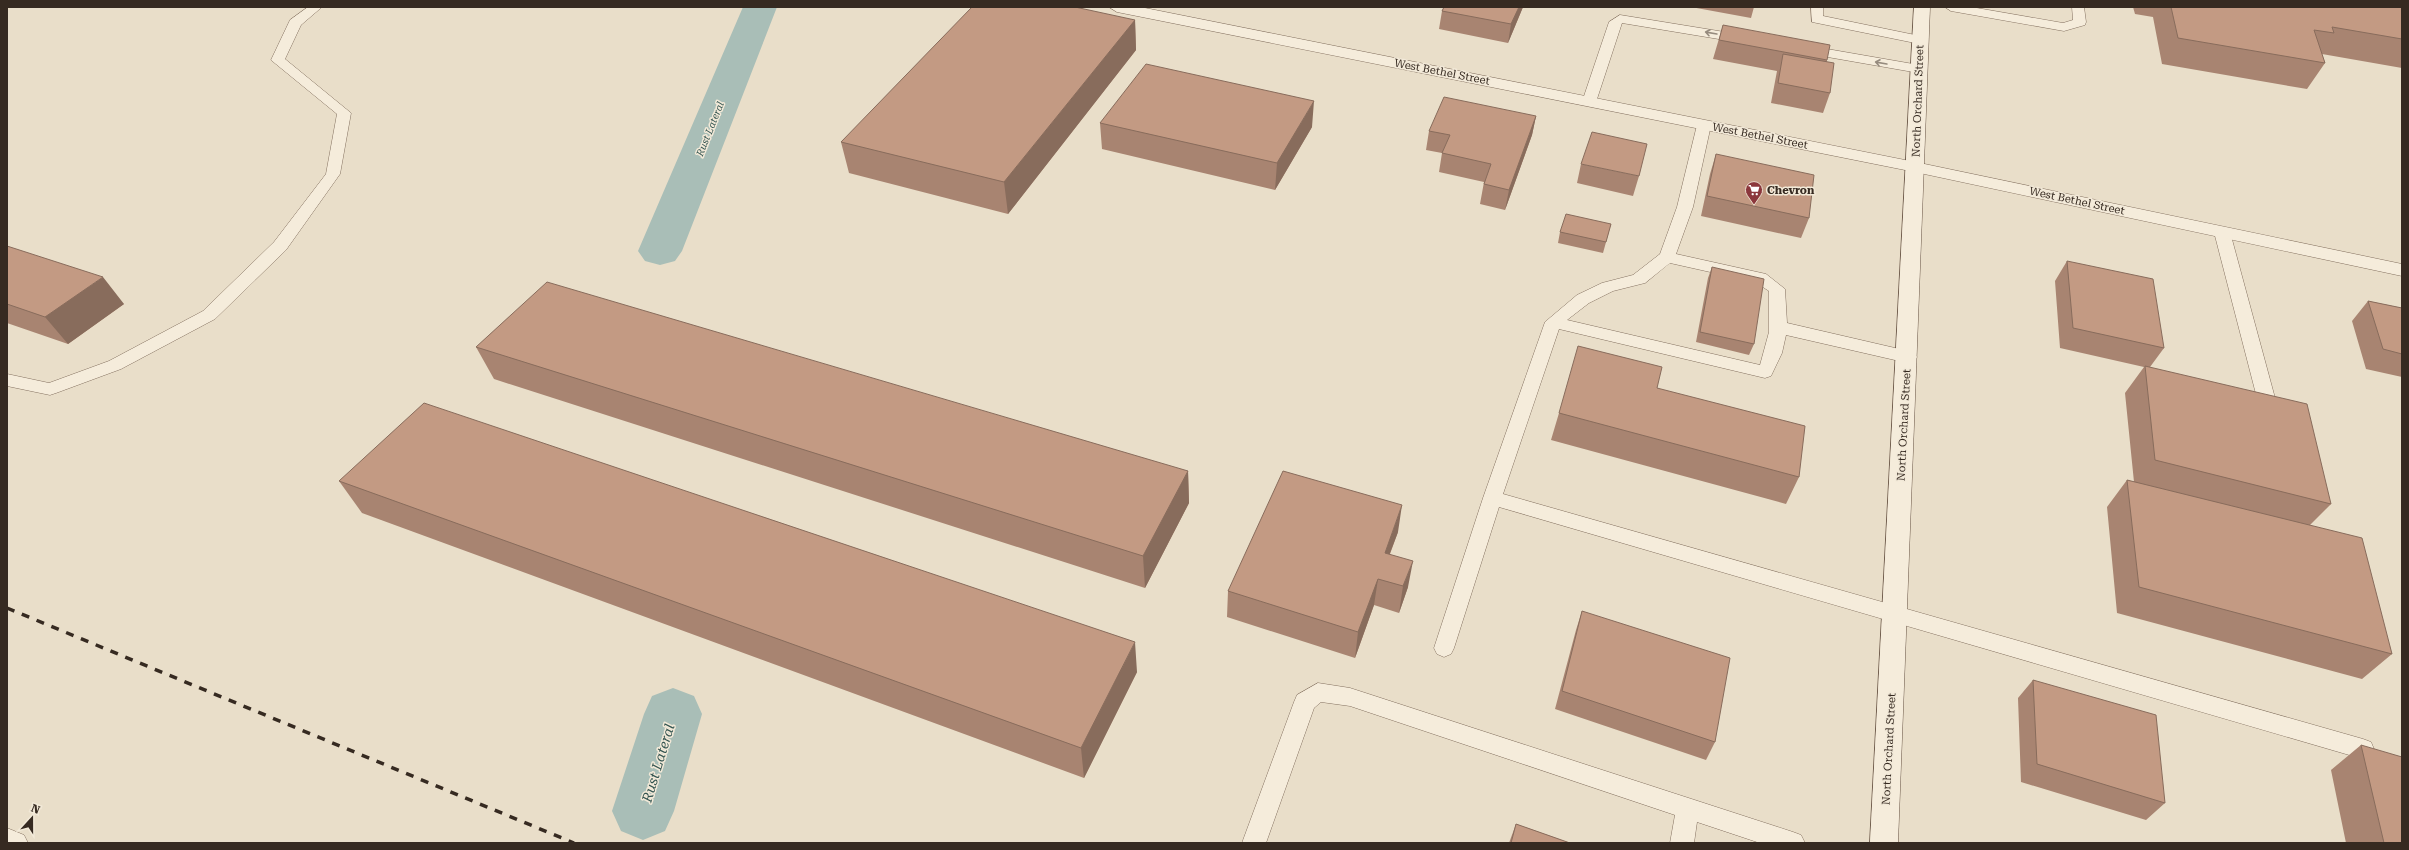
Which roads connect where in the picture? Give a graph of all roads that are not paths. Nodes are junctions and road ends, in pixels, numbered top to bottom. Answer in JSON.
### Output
{"nodes":[{"id":1,"x":316,"y":7,"type":"edge"},
{"id":2,"x":1117,"y":7,"type":"edge"},
{"id":3,"x":1817,"y":7,"type":"edge"},
{"id":4,"x":1922,"y":7,"type":"edge"},
{"id":5,"x":1951,"y":7,"type":"edge"},
{"id":6,"x":2078,"y":7,"type":"edge"},
{"id":7,"x":1920,"y":40,"type":"junction"},
{"id":8,"x":1754,"y":41,"type":"edge"},
{"id":9,"x":1793,"y":48,"type":"edge"},
{"id":10,"x":1919,"y":70,"type":"junction"},
{"id":11,"x":1588,"y":102,"type":"junction"},
{"id":12,"x":1704,"y":125,"type":"junction"},
{"id":13,"x":1916,"y":167,"type":"junction"},
{"id":14,"x":2222,"y":232,"type":"junction"},
{"id":15,"x":1667,"y":256,"type":"junction"},
{"id":16,"x":2402,"y":270,"type":"edge"},
{"id":17,"x":1554,"y":322,"type":"junction"},
{"id":18,"x":1777,"y":327,"type":"junction"},
{"id":19,"x":1908,"y":357,"type":"junction"},
{"id":20,"x":7,"y":380,"type":"edge"},
{"id":21,"x":2266,"y":398,"type":"edge"},
{"id":22,"x":1492,"y":498,"type":"junction"},
{"id":23,"x":1895,"y":615,"type":"junction"},
{"id":24,"x":1444,"y":648,"type":"dead end"},
{"id":25,"x":2363,"y":749,"type":"edge"},
{"id":26,"x":1687,"y":808,"type":"junction"},
{"id":27,"x":7,"y":839,"type":"edge"},
{"id":28,"x":16,"y":843,"type":"edge"},
{"id":29,"x":1254,"y":843,"type":"edge"},
{"id":30,"x":1682,"y":843,"type":"edge"},
{"id":31,"x":1793,"y":843,"type":"edge"},
{"id":32,"x":1884,"y":843,"type":"edge"}],
"edges":[{"from":1,"to":20,"type":"lane"},
{"from":2,"to":11,"type":"street","name":"West Bethel Street"},
{"from":3,"to":7,"type":"lane"},
{"from":4,"to":7,"type":"street","name":"North Orchard Street"},
{"from":5,"to":6,"type":"lane"},
{"from":7,"to":10,"type":"street","name":"North Orchard Street"},
{"from":8,"to":11,"type":"lane","one_way":true},
{"from":10,"to":9,"type":"lane","one_way":true},
{"from":10,"to":13,"type":"street","name":"North Orchard Street"},
{"from":11,"to":12,"type":"street","name":"West Bethel Street"},
{"from":12,"to":13,"type":"street","name":"West Bethel Street"},
{"from":12,"to":15,"type":"lane"},
{"from":13,"to":14,"type":"street","name":"West Bethel Street"},
{"from":13,"to":19,"type":"street","name":"North Orchard Street"},
{"from":14,"to":16,"type":"street","name":"West Bethel Street"},
{"from":14,"to":21,"type":"lane"},
{"from":15,"to":17,"type":"lane"},
{"from":15,"to":18,"type":"lane"},
{"from":17,"to":18,"type":"lane"},
{"from":17,"to":22,"type":"lane"},
{"from":18,"to":19,"type":"lane"},
{"from":19,"to":23,"type":"street","name":"North Orchard Street"},
{"from":22,"to":23,"type":"lane"},
{"from":22,"to":24,"type":"lane"},
{"from":23,"to":25,"type":"lane"},
{"from":23,"to":32,"type":"street","name":"North Orchard Street"},
{"from":26,"to":29,"type":"lane"},
{"from":26,"to":30,"type":"lane"},
{"from":26,"to":31,"type":"lane"},
{"from":27,"to":28,"type":"lane"}]}
